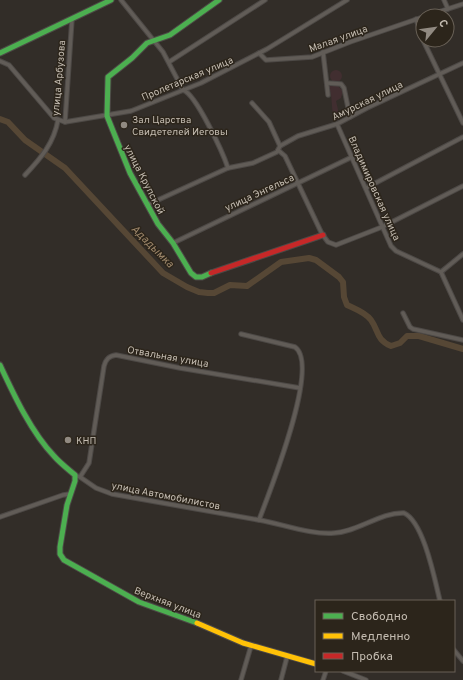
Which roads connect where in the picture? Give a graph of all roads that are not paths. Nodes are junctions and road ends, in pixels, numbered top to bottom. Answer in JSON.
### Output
{"nodes":[{"id":1,"x":111,"y":0,"type":"edge"},
{"id":2,"x":121,"y":0,"type":"edge"},
{"id":3,"x":219,"y":0,"type":"edge"},
{"id":4,"x":265,"y":0,"type":"edge"},
{"id":5,"x":347,"y":0,"type":"edge"},
{"id":6,"x":444,"y":0,"type":"edge"},
{"id":7,"x":463,"y":4,"type":"edge"},
{"id":8,"x":448,"y":8,"type":"joint"},
{"id":9,"x":72,"y":19,"type":"junction"},
{"id":10,"x":415,"y":20,"type":"edge"},
{"id":11,"x":154,"y":41,"type":"junction"},
{"id":12,"x":427,"y":48,"type":"edge"},
{"id":13,"x":324,"y":52,"type":"junction"},
{"id":14,"x":0,"y":53,"type":"edge"},
{"id":15,"x":259,"y":53,"type":"junction"},
{"id":16,"x":0,"y":61,"type":"edge"},
{"id":17,"x":169,"y":62,"type":"junction"},
{"id":18,"x":463,"y":63,"type":"edge"},
{"id":19,"x":439,"y":74,"type":"junction"},
{"id":20,"x":326,"y":83,"type":"junction"},
{"id":21,"x":183,"y":90,"type":"junction"},
{"id":22,"x":328,"y":95,"type":"dead end"},
{"id":23,"x":252,"y":103,"type":"dead end"},
{"id":24,"x":107,"y":116,"type":"junction"},
{"id":25,"x":350,"y":117,"type":"junction"},
{"id":26,"x":462,"y":117,"type":"edge"},
{"id":27,"x":58,"y":120,"type":"junction"},
{"id":28,"x":65,"y":122,"type":"junction"},
{"id":29,"x":463,"y":123,"type":"edge"},
{"id":30,"x":337,"y":124,"type":"junction"},
{"id":31,"x":463,"y":137,"type":"edge"},
{"id":32,"x":280,"y":146,"type":"junction"},
{"id":33,"x":278,"y":150,"type":"junction"},
{"id":34,"x":352,"y":157,"type":"junction"},
{"id":35,"x":228,"y":168,"type":"junction"},
{"id":36,"x":25,"y":175,"type":"dead end"},
{"id":37,"x":298,"y":183,"type":"junction"},
{"id":38,"x":463,"y":186,"type":"edge"},
{"id":39,"x":366,"y":188,"type":"junction"},
{"id":40,"x":147,"y":205,"type":"junction"},
{"id":41,"x":382,"y":227,"type":"junction"},
{"id":42,"x":323,"y":235,"type":"junction"},
{"id":43,"x":173,"y":243,"type":"junction"},
{"id":44,"x":463,"y":254,"type":"edge"},
{"id":45,"x":441,"y":272,"type":"junction"},
{"id":46,"x":461,"y":312,"type":"edge"},
{"id":47,"x":403,"y":313,"type":"dead end"},
{"id":48,"x":463,"y":320,"type":"edge"},
{"id":49,"x":240,"y":334,"type":"dead end"},
{"id":50,"x":463,"y":340,"type":"edge"},
{"id":51,"x":0,"y":365,"type":"edge"},
{"id":52,"x":300,"y":388,"type":"junction"},
{"id":53,"x":78,"y":476,"type":"junction"},
{"id":54,"x":70,"y":494,"type":"junction"},
{"id":55,"x":0,"y":517,"type":"edge"},
{"id":56,"x":259,"y":520,"type":"junction"},
{"id":57,"x":440,"y":600,"type":"edge"},
{"id":58,"x":251,"y":646,"type":"junction"},
{"id":59,"x":455,"y":651,"type":"edge"},
{"id":60,"x":287,"y":657,"type":"junction"},
{"id":61,"x":463,"y":661,"type":"edge"},
{"id":62,"x":315,"y":664,"type":"edge"},
{"id":63,"x":346,"y":672,"type":"edge"},
{"id":64,"x":241,"y":680,"type":"edge"},
{"id":65,"x":281,"y":680,"type":"edge"},
{"id":66,"x":366,"y":680,"type":"edge"}],
"edges":[{"from":1,"to":9,"type":"street","name":"улица Арбузова"},
{"from":2,"to":11,"type":"street"},
{"from":3,"to":11,"type":"street","name":"улица Крупской"},
{"from":4,"to":17,"type":"street"},
{"from":5,"to":15,"type":"street","name":"Пролетарская улица"},
{"from":6,"to":8,"type":"street"},
{"from":7,"to":8,"type":"street"},
{"from":9,"to":14,"type":"street","name":"улица Арбузова"},
{"from":9,"to":28,"type":"street","name":"улица Арбузова"},
{"from":10,"to":13,"type":"street","name":"Малая улица"},
{"from":11,"to":17,"type":"street"},
{"from":11,"to":24,"type":"street","name":"улица Крупской"},
{"from":12,"to":19,"type":"street"},
{"from":13,"to":15,"type":"street","name":"Малая улица"},
{"from":13,"to":20,"type":"street"},
{"from":15,"to":21,"type":"street","name":"Пролетарская улица"},
{"from":16,"to":27,"type":"street","name":"улица Арбузова"},
{"from":17,"to":21,"type":"street"},
{"from":18,"to":19,"type":"street","name":"Амурская улица"},
{"from":19,"to":25,"type":"street","name":"Амурская улица"},
{"from":19,"to":26,"type":"street"},
{"from":20,"to":22,"type":"street"},
{"from":20,"to":25,"type":"street"},
{"from":21,"to":24,"type":"street","name":"Пролетарская улица"},
{"from":21,"to":35,"type":"street"},
{"from":23,"to":32,"type":"street"},
{"from":24,"to":28,"type":"street","name":"Пролетарская улица"},
{"from":24,"to":40,"type":"street","name":"улица Крупской"},
{"from":25,"to":30,"type":"street","name":"Амурская улица"},
{"from":26,"to":29,"type":"street"},
{"from":27,"to":28,"type":"street","name":"улица Арбузова"},
{"from":27,"to":36,"type":"street"},
{"from":30,"to":32,"type":"street","name":"Амурская улица"},
{"from":30,"to":34,"type":"street","name":"Владимировская улица"},
{"from":31,"to":39,"type":"street"},
{"from":32,"to":33,"type":"street"},
{"from":33,"to":35,"type":"street"},
{"from":33,"to":37,"type":"street"},
{"from":34,"to":37,"type":"street","name":"улица Энгельса"},
{"from":34,"to":39,"type":"street","name":"Владимировская улица"},
{"from":35,"to":40,"type":"street"},
{"from":37,"to":42,"type":"street"},
{"from":37,"to":43,"type":"street","name":"улица Энгельса"},
{"from":38,"to":41,"type":"street"},
{"from":39,"to":41,"type":"street","name":"Владимировская улица"},
{"from":40,"to":43,"type":"street","name":"улица Крупской"},
{"from":41,"to":42,"type":"street"},
{"from":41,"to":45,"type":"street","name":"Владимировская улица"},
{"from":42,"to":43,"type":"street","name":"улица Крупской"},
{"from":44,"to":45,"type":"street"},
{"from":45,"to":46,"type":"street"},
{"from":46,"to":48,"type":"street"},
{"from":47,"to":50,"type":"street"},
{"from":49,"to":52,"type":"street"},
{"from":51,"to":53,"type":"street"},
{"from":52,"to":53,"type":"street","name":"Отвальная улица"},
{"from":52,"to":56,"type":"street"},
{"from":53,"to":54,"type":"street","name":"Верхняя улица"},
{"from":53,"to":56,"type":"street","name":"улица Автомобилистов"},
{"from":54,"to":55,"type":"street"},
{"from":54,"to":58,"type":"street","name":"Верхняя улица"},
{"from":56,"to":57,"type":"street","name":"улица Автомобилистов"},
{"from":58,"to":60,"type":"street","name":"Верхняя улица"},
{"from":58,"to":64,"type":"street"},
{"from":59,"to":61,"type":"street"},
{"from":60,"to":62,"type":"street","name":"Верхняя улица"},
{"from":60,"to":65,"type":"street"},
{"from":63,"to":66,"type":"street"}]}
